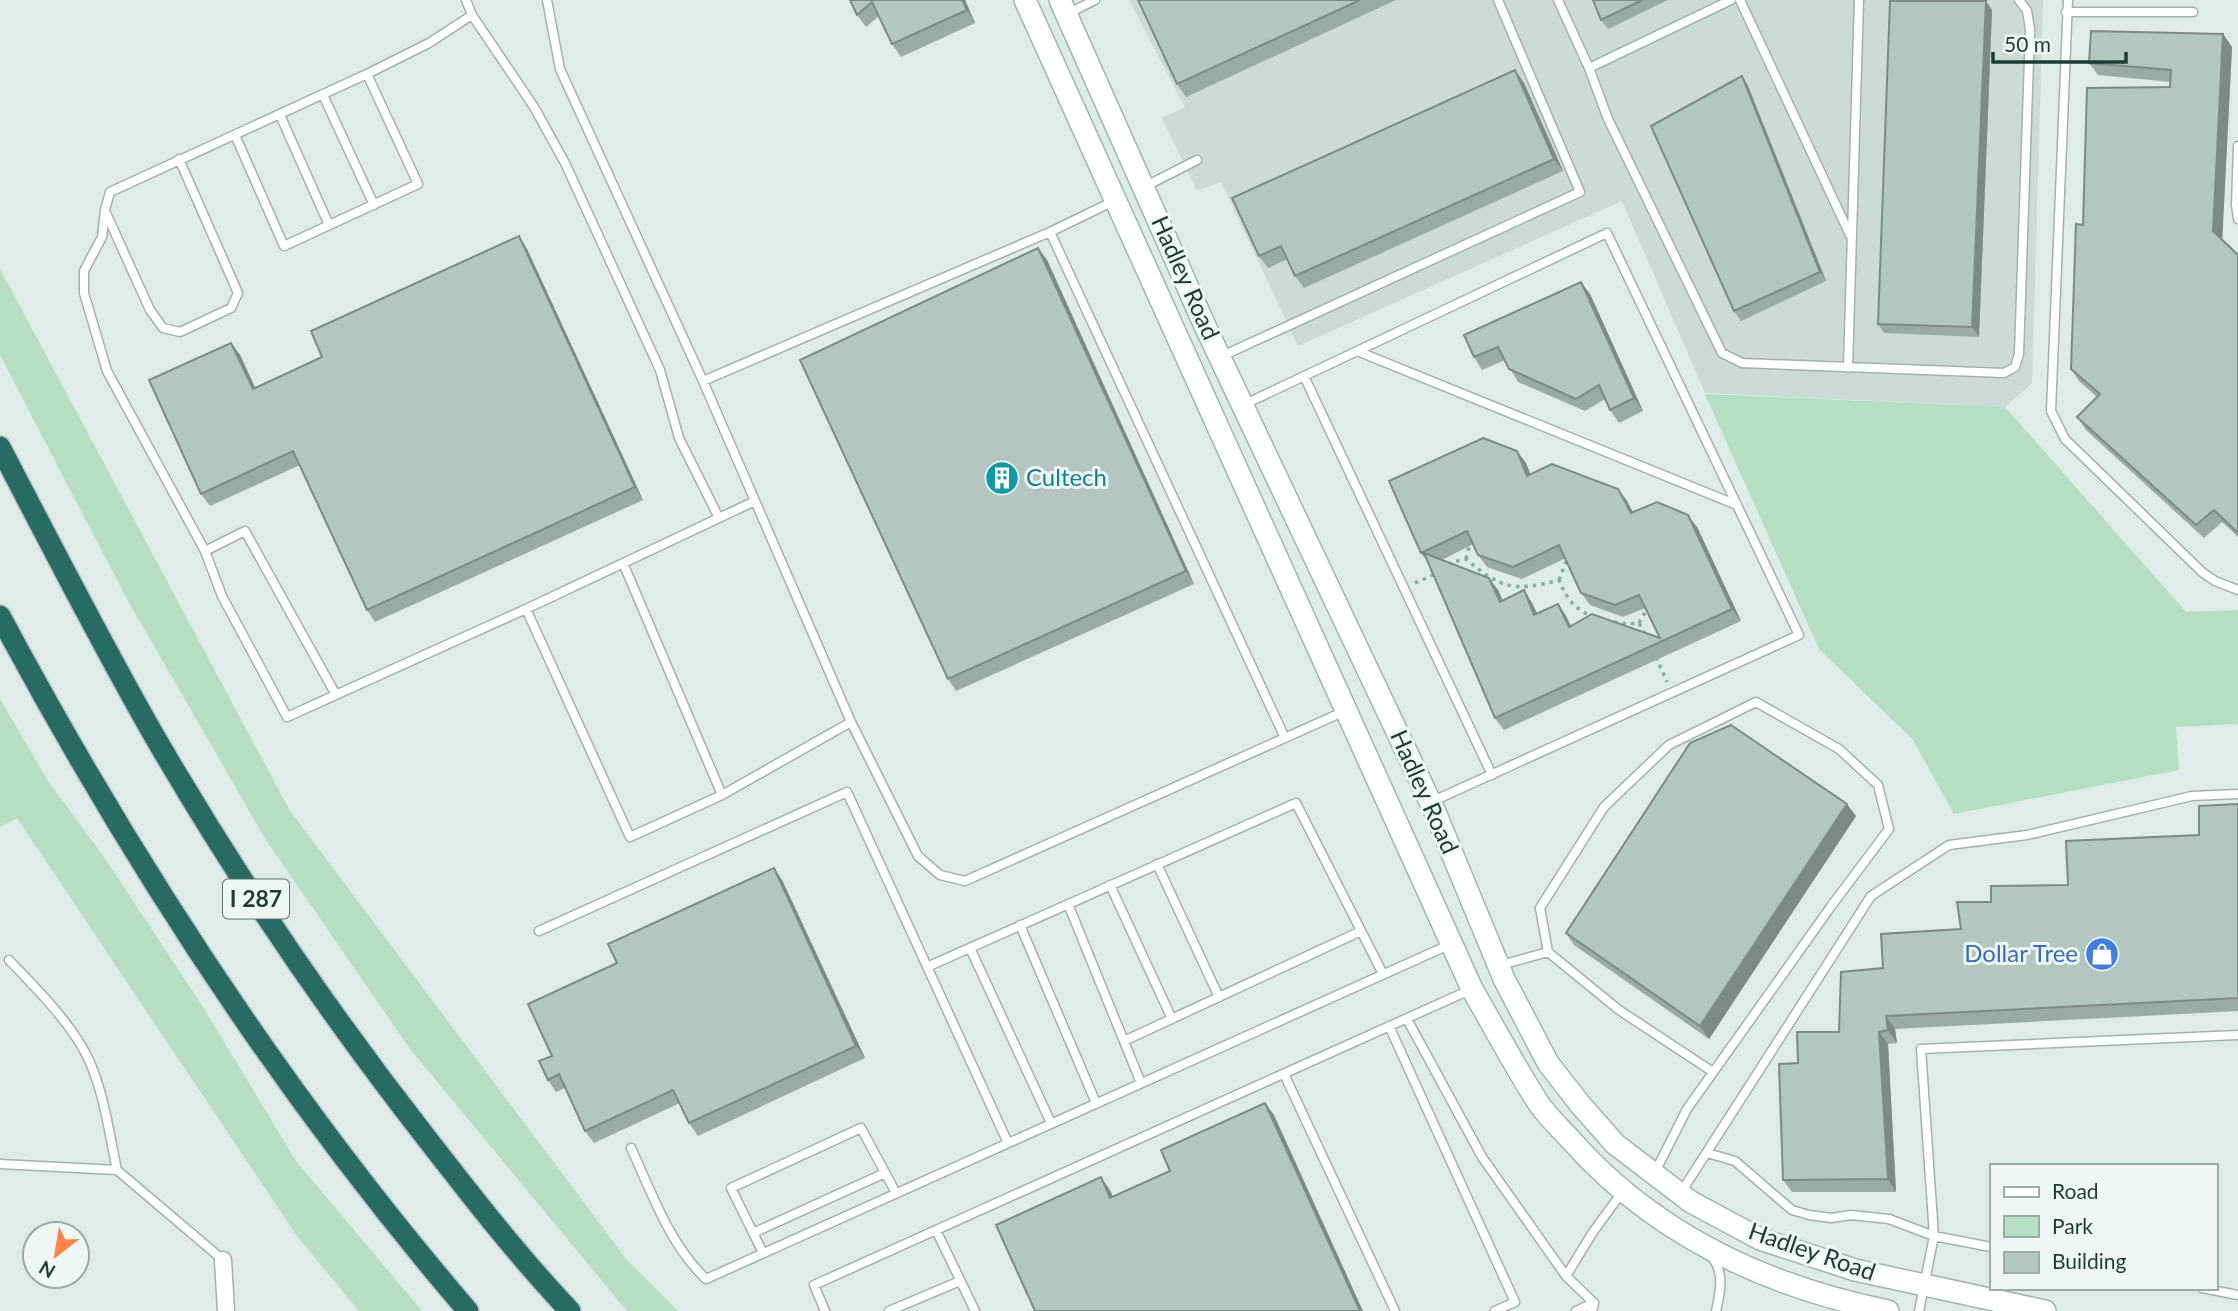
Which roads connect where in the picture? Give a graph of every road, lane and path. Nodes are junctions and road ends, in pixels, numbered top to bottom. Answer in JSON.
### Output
{"nodes":[{"id":1,"x":466,"y":0,"type":"edge"},
{"id":2,"x":547,"y":0,"type":"edge"},
{"id":3,"x":1024,"y":0,"type":"edge"},
{"id":4,"x":1096,"y":0,"type":"edge"},
{"id":5,"x":1498,"y":0,"type":"edge"},
{"id":6,"x":1558,"y":0,"type":"edge"},
{"id":7,"x":1731,"y":0,"type":"edge"},
{"id":8,"x":1740,"y":0,"type":"edge"},
{"id":9,"x":1859,"y":0,"type":"edge"},
{"id":10,"x":2019,"y":0,"type":"edge"},
{"id":11,"x":2067,"y":0,"type":"edge"},
{"id":12,"x":1064,"y":7,"type":"edge"},
{"id":13,"x":2066,"y":12,"type":"junction"},
{"id":14,"x":2193,"y":12,"type":"dead end"},
{"id":15,"x":472,"y":15,"type":"junction"},
{"id":16,"x":1589,"y":68,"type":"junction"},
{"id":17,"x":367,"y":74,"type":"junction"},
{"id":18,"x":323,"y":95,"type":"junction"},
{"id":19,"x":280,"y":115,"type":"junction"},
{"id":20,"x":235,"y":135,"type":"junction"},
{"id":21,"x":2238,"y":146,"type":"edge"},
{"id":22,"x":179,"y":159,"type":"junction"},
{"id":23,"x":1197,"y":160,"type":"dead end"},
{"id":24,"x":1144,"y":187,"type":"junction"},
{"id":25,"x":1114,"y":201,"type":"junction"},
{"id":26,"x":374,"y":205,"type":"junction"},
{"id":27,"x":105,"y":210,"type":"junction"},
{"id":28,"x":2238,"y":219,"type":"edge"},
{"id":29,"x":329,"y":225,"type":"junction"},
{"id":30,"x":1050,"y":232,"type":"junction"},
{"id":31,"x":1851,"y":236,"type":"junction"},
{"id":32,"x":1357,"y":351,"type":"junction"},
{"id":33,"x":1220,"y":357,"type":"junction"},
{"id":34,"x":1848,"y":368,"type":"junction"},
{"id":35,"x":1304,"y":376,"type":"junction"},
{"id":36,"x":703,"y":381,"type":"junction"},
{"id":37,"x":1243,"y":405,"type":"junction"},
{"id":38,"x":0,"y":447,"type":"edge"},
{"id":39,"x":755,"y":501,"type":"junction"},
{"id":40,"x":1737,"y":505,"type":"junction"},
{"id":41,"x":719,"y":518,"type":"junction"},
{"id":42,"x":1469,"y":546,"type":"edge"},
{"id":43,"x":205,"y":551,"type":"junction"},
{"id":44,"x":1568,"y":557,"type":"edge"},
{"id":45,"x":1466,"y":559,"type":"junction"},
{"id":46,"x":623,"y":563,"type":"junction"},
{"id":47,"x":1559,"y":580,"type":"junction"},
{"id":48,"x":1404,"y":589,"type":"junction"},
{"id":49,"x":2238,"y":590,"type":"edge"},
{"id":50,"x":1648,"y":607,"type":"edge"},
{"id":51,"x":526,"y":609,"type":"junction"},
{"id":52,"x":1585,"y":613,"type":"junction"},
{"id":53,"x":0,"y":616,"type":"edge"},
{"id":54,"x":1596,"y":618,"type":"edge"},
{"id":55,"x":1581,"y":621,"type":"edge"},
{"id":56,"x":1604,"y":621,"type":"edge"},
{"id":57,"x":1639,"y":623,"type":"junction"},
{"id":58,"x":1649,"y":645,"type":"edge"},
{"id":59,"x":1655,"y":656,"type":"edge"},
{"id":60,"x":1672,"y":692,"type":"junction"},
{"id":61,"x":336,"y":695,"type":"junction"},
{"id":62,"x":1345,"y":711,"type":"junction"},
{"id":63,"x":851,"y":722,"type":"junction"},
{"id":64,"x":1285,"y":738,"type":"junction"},
{"id":65,"x":1492,"y":775,"type":"junction"},
{"id":66,"x":2238,"y":794,"type":"edge"},
{"id":67,"x":722,"y":795,"type":"junction"},
{"id":68,"x":1430,"y":802,"type":"junction"},
{"id":69,"x":1157,"y":864,"type":"junction"},
{"id":70,"x":1110,"y":885,"type":"junction"},
{"id":71,"x":1068,"y":904,"type":"junction"},
{"id":72,"x":1020,"y":925,"type":"junction"},
{"id":73,"x":539,"y":931,"type":"dead end"},
{"id":74,"x":1361,"y":931,"type":"junction"},
{"id":75,"x":1451,"y":944,"type":"junction"},
{"id":76,"x":970,"y":948,"type":"junction"},
{"id":77,"x":1548,"y":952,"type":"junction"},
{"id":78,"x":9,"y":960,"type":"dead end"},
{"id":79,"x":927,"y":967,"type":"junction"},
{"id":80,"x":1501,"y":972,"type":"junction"},
{"id":81,"x":1383,"y":974,"type":"junction"},
{"id":82,"x":1472,"y":989,"type":"junction"},
{"id":83,"x":1219,"y":997,"type":"junction"},
{"id":84,"x":1172,"y":1019,"type":"junction"},
{"id":85,"x":1407,"y":1019,"type":"junction"},
{"id":86,"x":1390,"y":1027,"type":"junction"},
{"id":87,"x":2238,"y":1035,"type":"edge"},
{"id":88,"x":1124,"y":1041,"type":"junction"},
{"id":89,"x":1713,"y":1072,"type":"junction"},
{"id":90,"x":1284,"y":1074,"type":"junction"},
{"id":91,"x":1141,"y":1083,"type":"junction"},
{"id":92,"x":1096,"y":1103,"type":"junction"},
{"id":93,"x":1051,"y":1123,"type":"junction"},
{"id":94,"x":1008,"y":1143,"type":"junction"},
{"id":95,"x":631,"y":1148,"type":"dead end"},
{"id":96,"x":1707,"y":1153,"type":"junction"},
{"id":97,"x":0,"y":1164,"type":"edge"},
{"id":98,"x":117,"y":1170,"type":"junction"},
{"id":99,"x":885,"y":1172,"type":"junction"},
{"id":100,"x":1654,"y":1174,"type":"junction"},
{"id":101,"x":1623,"y":1191,"type":"junction"},
{"id":102,"x":896,"y":1193,"type":"junction"},
{"id":103,"x":1680,"y":1194,"type":"junction"},
{"id":104,"x":936,"y":1230,"type":"junction"},
{"id":105,"x":752,"y":1233,"type":"junction"},
{"id":106,"x":1934,"y":1236,"type":"junction"},
{"id":107,"x":1700,"y":1244,"type":"junction"},
{"id":108,"x":1990,"y":1247,"type":"edge"},
{"id":109,"x":763,"y":1253,"type":"junction"},
{"id":110,"x":223,"y":1260,"type":"joint"},
{"id":111,"x":1566,"y":1276,"type":"junction"},
{"id":112,"x":960,"y":1281,"type":"junction"},
{"id":113,"x":1924,"y":1285,"type":"junction"},
{"id":114,"x":2211,"y":1290,"type":"edge"},
{"id":115,"x":2238,"y":1296,"type":"edge"},
{"id":116,"x":1593,"y":1307,"type":"edge"},
{"id":117,"x":226,"y":1311,"type":"edge"},
{"id":118,"x":468,"y":1311,"type":"edge"},
{"id":119,"x":570,"y":1311,"type":"edge"},
{"id":120,"x":825,"y":1311,"type":"edge"},
{"id":121,"x":889,"y":1311,"type":"edge"},
{"id":122,"x":975,"y":1311,"type":"edge"},
{"id":123,"x":1395,"y":1311,"type":"edge"},
{"id":124,"x":1495,"y":1311,"type":"edge"},
{"id":125,"x":1576,"y":1311,"type":"edge"},
{"id":126,"x":1716,"y":1311,"type":"edge"},
{"id":127,"x":1888,"y":1311,"type":"edge"},
{"id":128,"x":1919,"y":1311,"type":"edge"},
{"id":129,"x":2045,"y":1311,"type":"edge"}],
"edges":[{"from":1,"to":15,"type":"lane"},
{"from":2,"to":36,"type":"lane"},
{"from":3,"to":25,"type":"main road","name":"Hadley Road"},
{"from":4,"to":12,"type":"lane"},
{"from":5,"to":33,"type":"lane"},
{"from":6,"to":16,"type":"lane"},
{"from":7,"to":16,"type":"lane"},
{"from":8,"to":31,"type":"lane"},
{"from":9,"to":31,"type":"lane"},
{"from":10,"to":34,"type":"lane"},
{"from":11,"to":13,"type":"lane"},
{"from":12,"to":24,"type":"main road","name":"Hadley Road"},
{"from":13,"to":14,"type":"lane"},
{"from":13,"to":49,"type":"lane"},
{"from":15,"to":17,"type":"lane"},
{"from":15,"to":41,"type":"lane"},
{"from":16,"to":34,"type":"lane"},
{"from":17,"to":18,"type":"lane"},
{"from":17,"to":26,"type":"lane"},
{"from":18,"to":19,"type":"lane"},
{"from":18,"to":26,"type":"lane"},
{"from":19,"to":20,"type":"lane"},
{"from":19,"to":29,"type":"lane"},
{"from":20,"to":22,"type":"lane"},
{"from":20,"to":29,"type":"lane"},
{"from":21,"to":28,"type":"lane"},
{"from":22,"to":27,"type":"lane"},
{"from":22,"to":27,"type":"lane"},
{"from":23,"to":24,"type":"lane"},
{"from":24,"to":33,"type":"main road","name":"Hadley Road"},
{"from":25,"to":30,"type":"lane"},
{"from":25,"to":62,"type":"main road","name":"Hadley Road"},
{"from":26,"to":29,"type":"lane"},
{"from":27,"to":43,"type":"lane"},
{"from":30,"to":36,"type":"lane"},
{"from":30,"to":64,"type":"lane"},
{"from":31,"to":34,"type":"lane"},
{"from":32,"to":35,"type":"lane"},
{"from":32,"to":40,"type":"lane"},
{"from":32,"to":40,"type":"lane"},
{"from":33,"to":37,"type":"main road","name":"Hadley Road"},
{"from":35,"to":37,"type":"lane"},
{"from":35,"to":48,"type":"lane"},
{"from":36,"to":39,"type":"lane"},
{"from":37,"to":68,"type":"main road","name":"Hadley Road"},
{"from":38,"to":119,"type":"highway","number":"I 287"},
{"from":39,"to":41,"type":"lane"},
{"from":39,"to":63,"type":"lane"},
{"from":40,"to":60,"type":"lane"},
{"from":41,"to":46,"type":"lane"},
{"from":42,"to":45,"type":"path"},
{"from":43,"to":61,"type":"lane"},
{"from":43,"to":61,"type":"lane"},
{"from":44,"to":47,"type":"path"},
{"from":45,"to":47,"type":"path"},
{"from":45,"to":48,"type":"path"},
{"from":46,"to":51,"type":"lane"},
{"from":46,"to":67,"type":"lane"},
{"from":47,"to":52,"type":"path"},
{"from":48,"to":65,"type":"lane"},
{"from":50,"to":57,"type":"path"},
{"from":51,"to":61,"type":"lane"},
{"from":51,"to":67,"type":"lane"},
{"from":52,"to":54,"type":"path"},
{"from":52,"to":55,"type":"path"},
{"from":53,"to":118,"type":"highway"},
{"from":56,"to":57,"type":"path"},
{"from":57,"to":58,"type":"path"},
{"from":59,"to":60,"type":"path"},
{"from":60,"to":65,"type":"lane"},
{"from":62,"to":64,"type":"lane"},
{"from":62,"to":75,"type":"main road","name":"Hadley Road"},
{"from":63,"to":64,"type":"lane"},
{"from":63,"to":67,"type":"lane"},
{"from":65,"to":68,"type":"lane"},
{"from":66,"to":96,"type":"lane"},
{"from":68,"to":80,"type":"main road","name":"Hadley Road"},
{"from":69,"to":70,"type":"lane"},
{"from":69,"to":74,"type":"lane"},
{"from":69,"to":83,"type":"lane"},
{"from":70,"to":71,"type":"lane"},
{"from":70,"to":84,"type":"lane"},
{"from":71,"to":72,"type":"lane"},
{"from":71,"to":88,"type":"lane"},
{"from":72,"to":76,"type":"lane"},
{"from":72,"to":92,"type":"lane"},
{"from":73,"to":79,"type":"lane"},
{"from":74,"to":81,"type":"lane"},
{"from":74,"to":83,"type":"lane"},
{"from":75,"to":81,"type":"lane"},
{"from":75,"to":82,"type":"main road","name":"Hadley Road"},
{"from":76,"to":79,"type":"lane"},
{"from":76,"to":93,"type":"lane"},
{"from":77,"to":80,"type":"lane"},
{"from":77,"to":89,"type":"lane"},
{"from":77,"to":89,"type":"lane"},
{"from":78,"to":98,"type":"lane"},
{"from":79,"to":94,"type":"lane"},
{"from":80,"to":82,"type":"main road"},
{"from":80,"to":100,"type":"main road","name":"Hadley Road"},
{"from":81,"to":91,"type":"lane"},
{"from":82,"to":85,"type":"lane"},
{"from":82,"to":101,"type":"main road","name":"Hadley Road"},
{"from":83,"to":84,"type":"lane"},
{"from":84,"to":88,"type":"lane"},
{"from":85,"to":86,"type":"lane"},
{"from":85,"to":111,"type":"lane"},
{"from":86,"to":90,"type":"lane"},
{"from":86,"to":124,"type":"lane"},
{"from":87,"to":106,"type":"lane"},
{"from":88,"to":91,"type":"lane"},
{"from":89,"to":100,"type":"lane"},
{"from":90,"to":104,"type":"lane"},
{"from":90,"to":123,"type":"lane"},
{"from":91,"to":92,"type":"lane"},
{"from":92,"to":93,"type":"lane"},
{"from":93,"to":94,"type":"lane"},
{"from":94,"to":102,"type":"lane"},
{"from":95,"to":109,"type":"lane"},
{"from":96,"to":103,"type":"lane"},
{"from":96,"to":106,"type":"lane"},
{"from":97,"to":98,"type":"lane"},
{"from":98,"to":110,"type":"lane"},
{"from":99,"to":102,"type":"lane"},
{"from":99,"to":105,"type":"lane"},
{"from":99,"to":105,"type":"lane"},
{"from":100,"to":103,"type":"main road","name":"Hadley Road"},
{"from":101,"to":107,"type":"main road","name":"Hadley Road"},
{"from":101,"to":111,"type":"lane"},
{"from":102,"to":109,"type":"lane"},
{"from":103,"to":113,"type":"main road","name":"Hadley Road"},
{"from":104,"to":112,"type":"lane"},
{"from":104,"to":120,"type":"lane"},
{"from":105,"to":109,"type":"lane"},
{"from":106,"to":108,"type":"lane"},
{"from":106,"to":113,"type":"lane"},
{"from":107,"to":126,"type":"lane"},
{"from":107,"to":127,"type":"main road","name":"Hadley Road"},
{"from":110,"to":117,"type":"street"},
{"from":111,"to":116,"type":"lane"},
{"from":112,"to":121,"type":"lane"},
{"from":112,"to":122,"type":"lane"},
{"from":113,"to":128,"type":"lane"},
{"from":113,"to":129,"type":"main road","name":"Hadley Road"},
{"from":114,"to":115,"type":"lane"},
{"from":116,"to":125,"type":"lane"}]}
